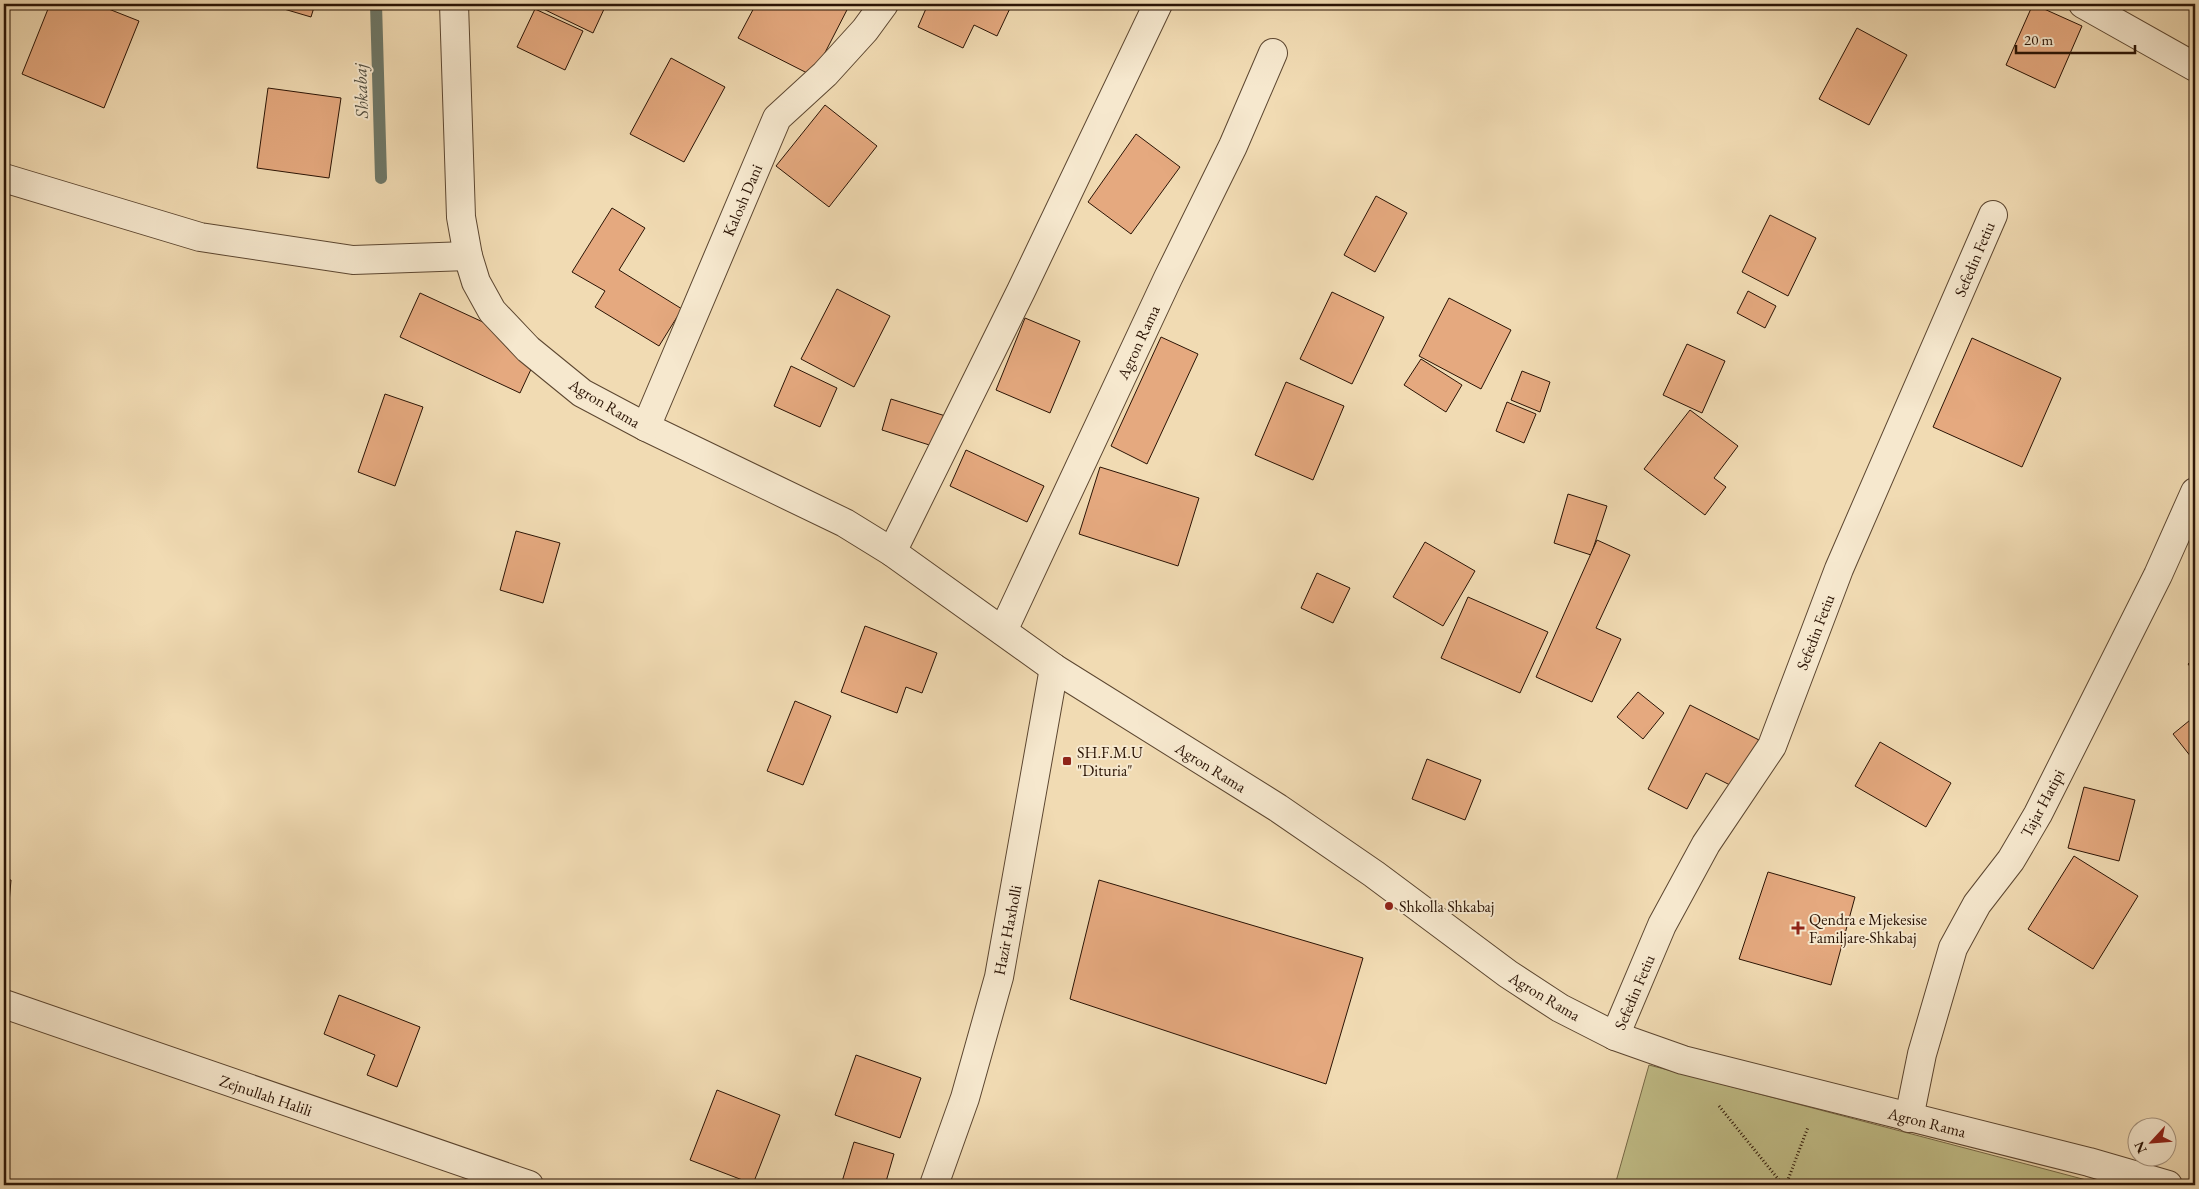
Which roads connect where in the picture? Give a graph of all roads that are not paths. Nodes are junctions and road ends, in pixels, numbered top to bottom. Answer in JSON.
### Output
{"nodes":[{"id":1,"x":454,"y":4,"type":"edge"},
{"id":2,"x":884,"y":4,"type":"edge"},
{"id":3,"x":1158,"y":4,"type":"edge"},
{"id":4,"x":2083,"y":4,"type":"edge"},
{"id":5,"x":1273,"y":53,"type":"dead end"},
{"id":6,"x":2195,"y":67,"type":"edge"},
{"id":7,"x":4,"y":178,"type":"edge"},
{"id":8,"x":1993,"y":215,"type":"dead end"},
{"id":9,"x":468,"y":256,"type":"junction"},
{"id":10,"x":646,"y":427,"type":"junction"},
{"id":11,"x":2195,"y":492,"type":"edge"},
{"id":12,"x":892,"y":552,"type":"junction"},
{"id":13,"x":1003,"y":631,"type":"junction"},
{"id":14,"x":1054,"y":668,"type":"junction"},
{"id":15,"x":4,"y":1004,"type":"edge"},
{"id":16,"x":1615,"y":1036,"type":"junction"},
{"id":17,"x":1908,"y":1118,"type":"junction"},
{"id":18,"x":529,"y":1185,"type":"edge"},
{"id":19,"x":934,"y":1185,"type":"edge"},
{"id":20,"x":2168,"y":1185,"type":"edge"}],
"edges":[{"from":1,"to":9,"type":"street","name":"Agron Rama"},
{"from":2,"to":10,"type":"street","name":"Kalosh Dani"},
{"from":3,"to":12,"type":"street"},
{"from":4,"to":6,"type":"street"},
{"from":5,"to":13,"type":"street","name":"Agron Rama"},
{"from":7,"to":9,"type":"street"},
{"from":8,"to":16,"type":"street","name":"Sefedin Fetiu"},
{"from":9,"to":10,"type":"street","name":"Agron Rama"},
{"from":10,"to":12,"type":"street","name":"Agron Rama"},
{"from":11,"to":17,"type":"street","name":"Tajar Hatipi"},
{"from":12,"to":13,"type":"street","name":"Agron Rama"},
{"from":13,"to":14,"type":"street","name":"Agron Rama"},
{"from":14,"to":16,"type":"street","name":"Agron Rama"},
{"from":14,"to":19,"type":"street","name":"Hazir Haxholli"},
{"from":15,"to":18,"type":"street","name":"Zejnullah Halili"},
{"from":16,"to":17,"type":"street","name":"Agron Rama"},
{"from":17,"to":20,"type":"street","name":"Agron Rama"}]}
